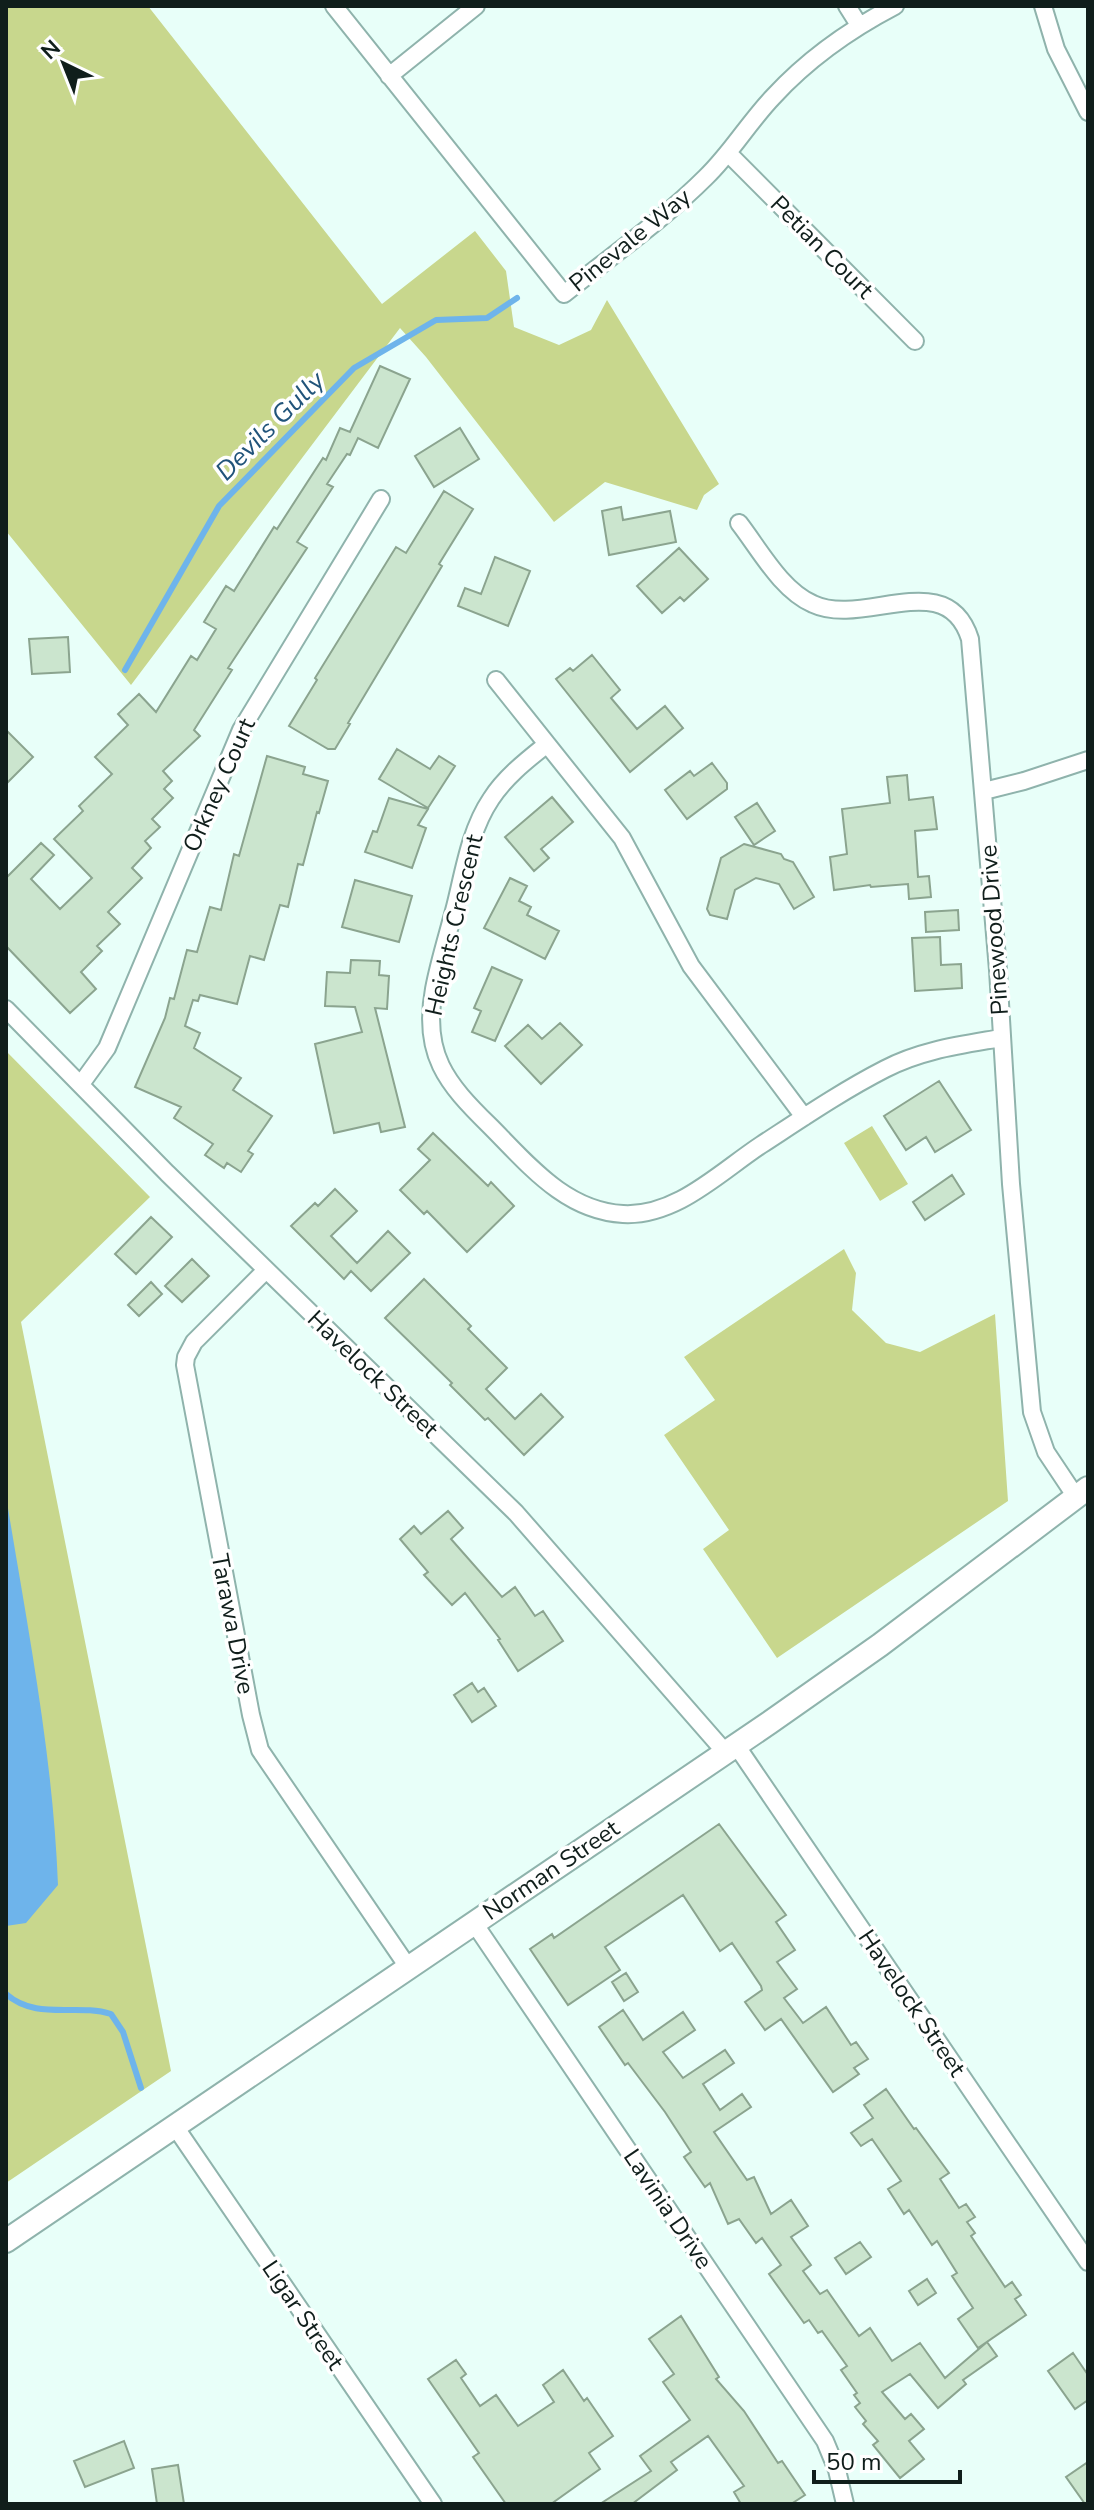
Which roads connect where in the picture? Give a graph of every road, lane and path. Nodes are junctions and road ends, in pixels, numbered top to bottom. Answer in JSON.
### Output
{"nodes":[{"id":1,"x":334,"y":6,"type":"edge"},
{"id":2,"x":476,"y":6,"type":"edge"},
{"id":3,"x":847,"y":6,"type":"edge"},
{"id":4,"x":895,"y":6,"type":"edge"},
{"id":5,"x":1043,"y":6,"type":"edge"},
{"id":6,"x":859,"y":25,"type":"junction"},
{"id":7,"x":389,"y":76,"type":"junction"},
{"id":8,"x":1088,"y":112,"type":"edge"},
{"id":9,"x":728,"y":153,"type":"junction"},
{"id":10,"x":915,"y":341,"type":"dead end"},
{"id":11,"x":381,"y":499,"type":"dead end"},
{"id":12,"x":739,"y":523,"type":"dead end"},
{"id":13,"x":496,"y":680,"type":"dead end"},
{"id":14,"x":547,"y":744,"type":"junction"},
{"id":15,"x":1088,"y":760,"type":"edge"},
{"id":16,"x":984,"y":791,"type":"junction"},
{"id":17,"x":6,"y":1009,"type":"edge"},
{"id":18,"x":1001,"y":1038,"type":"junction"},
{"id":19,"x":81,"y":1084,"type":"junction"},
{"id":20,"x":804,"y":1117,"type":"junction"},
{"id":21,"x":266,"y":1270,"type":"junction"},
{"id":22,"x":1082,"y":1492,"type":"edge"},
{"id":23,"x":731,"y":1749,"type":"junction"},
{"id":24,"x":474,"y":1923,"type":"junction"},
{"id":25,"x":408,"y":1967,"type":"junction"},
{"id":26,"x":174,"y":2125,"type":"junction"},
{"id":27,"x":6,"y":2241,"type":"edge"},
{"id":28,"x":1088,"y":2262,"type":"edge"},
{"id":29,"x":433,"y":2504,"type":"edge"},
{"id":30,"x":845,"y":2504,"type":"edge"}],
"edges":[{"from":1,"to":7,"type":"street","name":"Pinevale Way"},
{"from":2,"to":7,"type":"street"},
{"from":3,"to":6,"type":"street"},
{"from":4,"to":6,"type":"street","name":"Pinevale Way"},
{"from":5,"to":8,"type":"street"},
{"from":6,"to":9,"type":"street","name":"Pinevale Way"},
{"from":7,"to":9,"type":"street","name":"Pinevale Way"},
{"from":9,"to":10,"type":"street","name":"Petian Court"},
{"from":11,"to":19,"type":"street","name":"Orkney Court"},
{"from":12,"to":16,"type":"street","name":"Pinewood Drive"},
{"from":13,"to":14,"type":"street"},
{"from":14,"to":20,"type":"street"},
{"from":14,"to":20,"type":"street","name":"Heights Crescent"},
{"from":15,"to":16,"type":"street"},
{"from":16,"to":18,"type":"street","name":"Pinewood Drive"},
{"from":17,"to":19,"type":"street","name":"Havelock Street"},
{"from":18,"to":20,"type":"street","name":"Heights Crescent"},
{"from":18,"to":22,"type":"street","name":"Pinewood Drive"},
{"from":19,"to":21,"type":"street","name":"Havelock Street"},
{"from":21,"to":23,"type":"street","name":"Havelock Street"},
{"from":21,"to":25,"type":"street","name":"Tarawa Drive"},
{"from":22,"to":23,"type":"street","name":"Norman Street"},
{"from":23,"to":24,"type":"street","name":"Norman Street"},
{"from":23,"to":28,"type":"street","name":"Havelock Street"},
{"from":24,"to":25,"type":"street","name":"Norman Street"},
{"from":24,"to":30,"type":"street","name":"Lavinia Drive"},
{"from":25,"to":26,"type":"street","name":"Norman Street"},
{"from":26,"to":27,"type":"street","name":"Norman Street"},
{"from":26,"to":29,"type":"street","name":"Ligar Street"}]}
